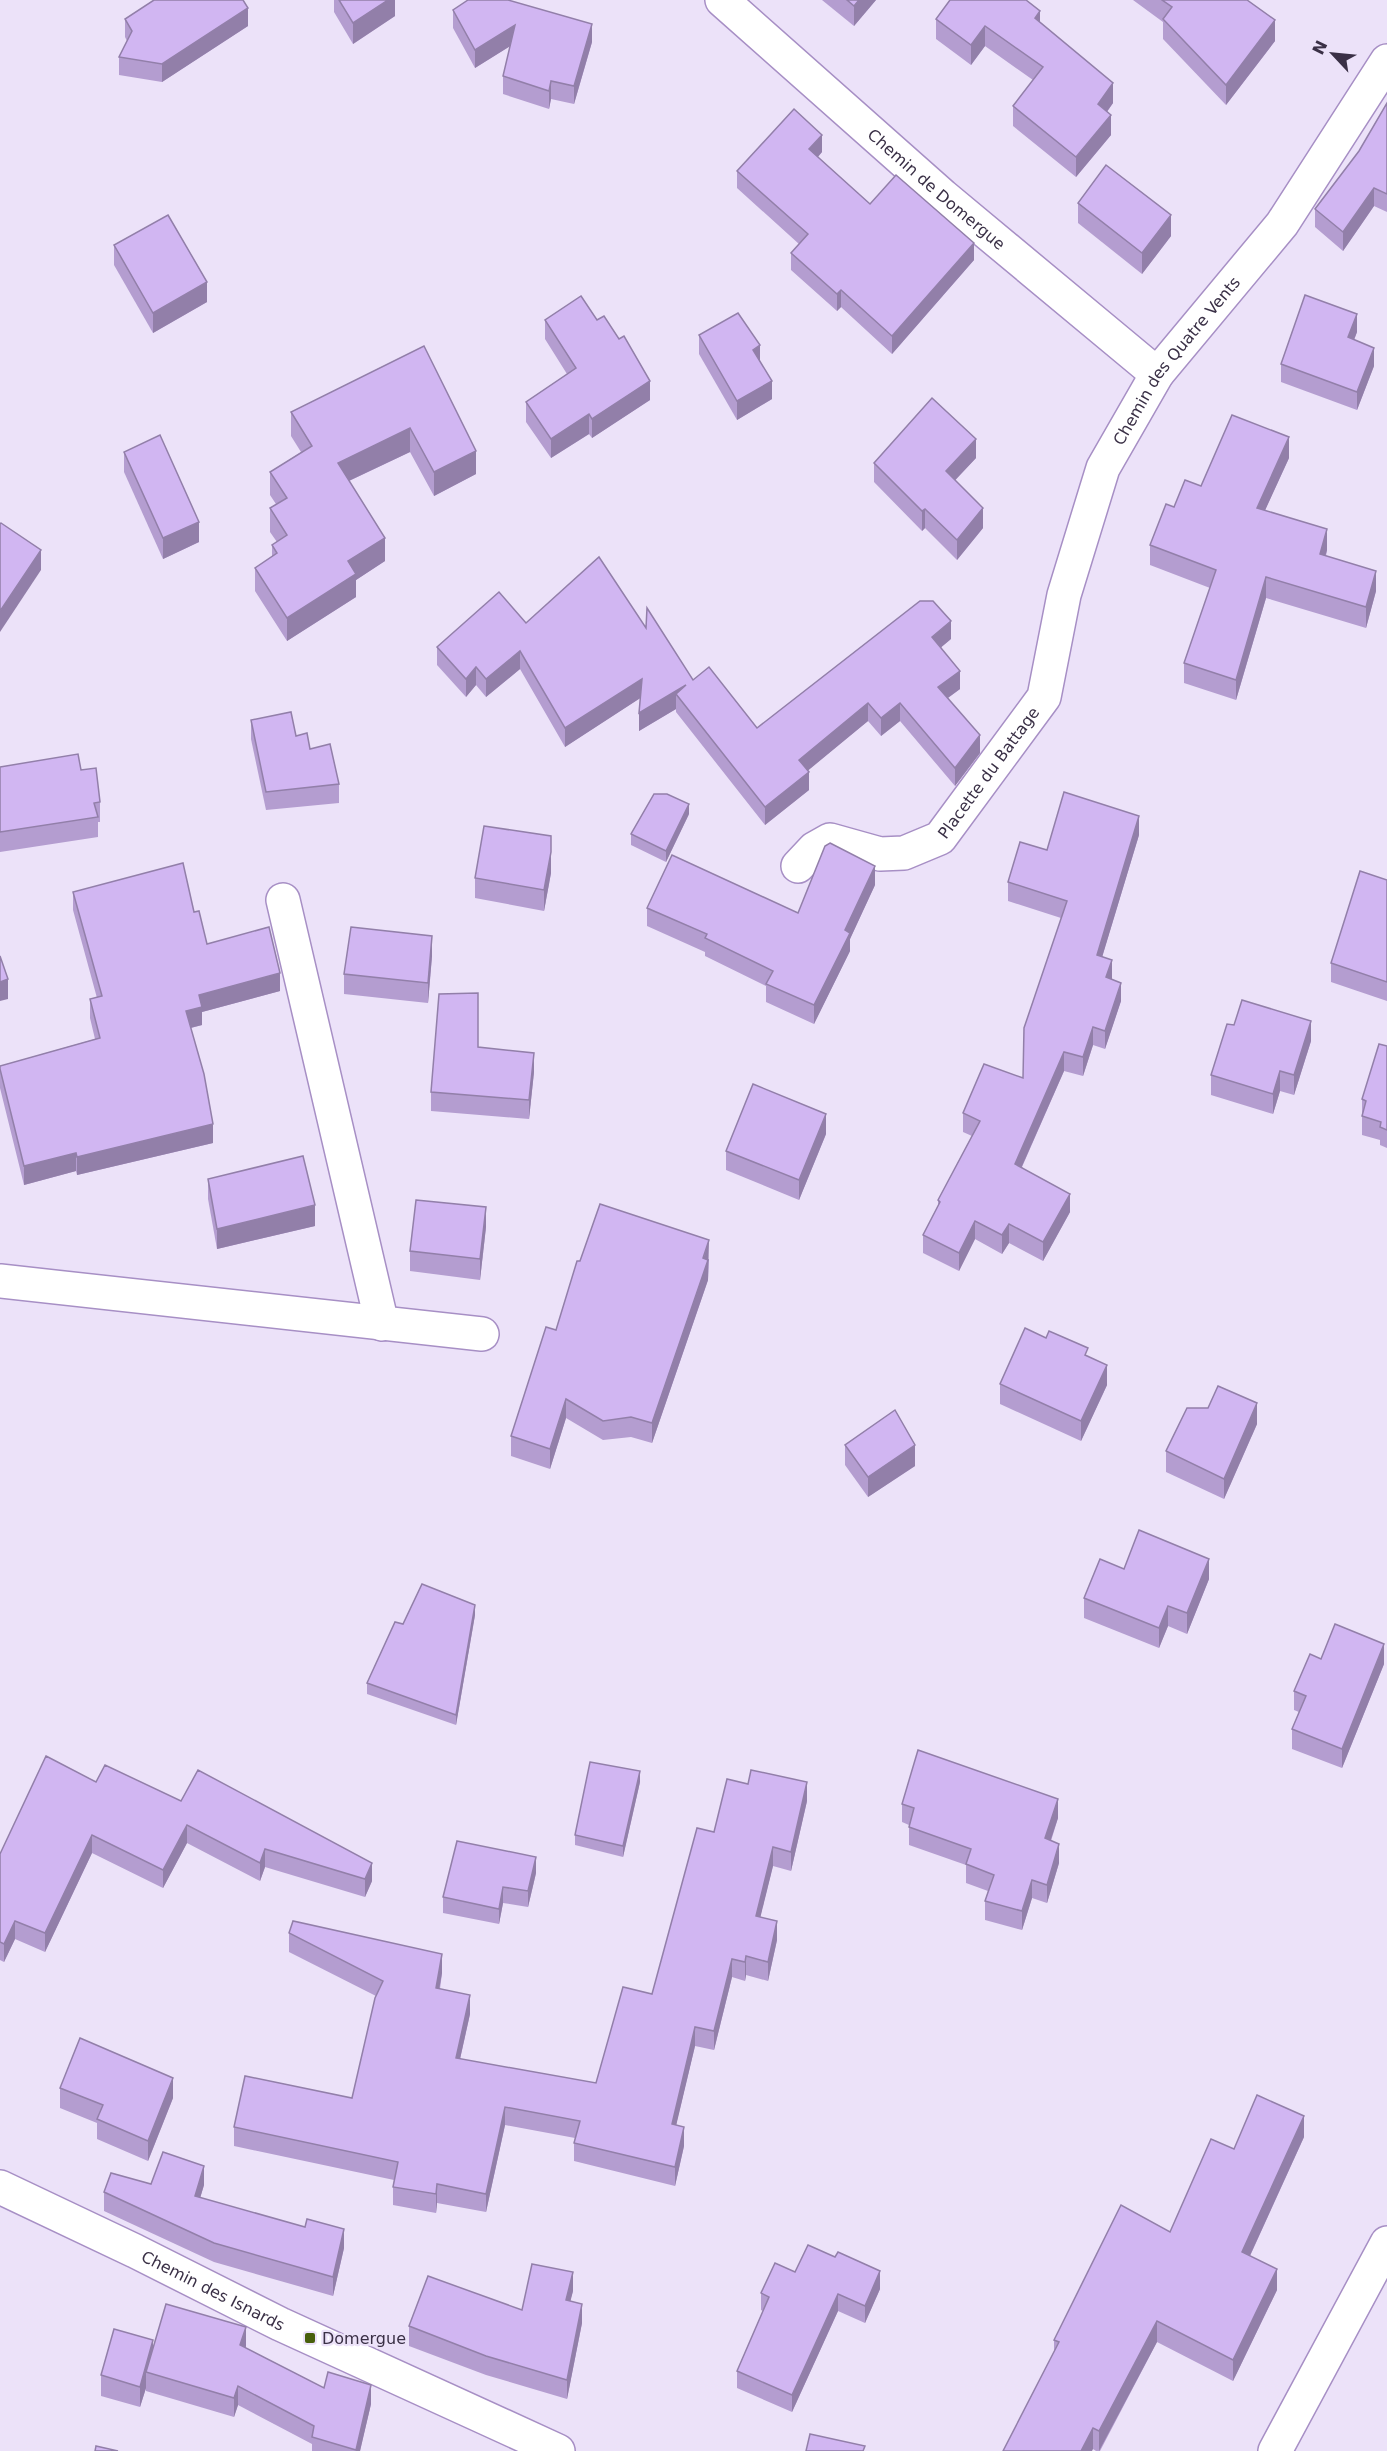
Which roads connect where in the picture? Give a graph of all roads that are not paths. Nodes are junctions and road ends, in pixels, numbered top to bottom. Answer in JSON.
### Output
{"nodes":[{"id":1,"x":722,"y":0,"type":"edge"},
{"id":2,"x":1387,"y":61,"type":"edge"},
{"id":3,"x":1156,"y":374,"type":"junction"},
{"id":4,"x":1044,"y":696,"type":"joint"},
{"id":5,"x":798,"y":866,"type":"dead end"},
{"id":6,"x":283,"y":900,"type":"dead end"},
{"id":7,"x":0,"y":1281,"type":"edge"},
{"id":8,"x":382,"y":1324,"type":"junction"},
{"id":9,"x":482,"y":1334,"type":"dead end"},
{"id":10,"x":0,"y":2187,"type":"edge"},
{"id":11,"x":1387,"y":2243,"type":"edge"},
{"id":12,"x":558,"y":2451,"type":"edge"},
{"id":13,"x":1275,"y":2451,"type":"edge"}],
"edges":[{"from":1,"to":3,"type":"street","name":"Chemin de Domergue"},
{"from":2,"to":3,"type":"street","name":"Chemin des Quatre Vents"},
{"from":3,"to":4,"type":"street","name":"Chemin des Quatre Vents"},
{"from":4,"to":5,"type":"street","name":"Placette du Battage"},
{"from":6,"to":8,"type":"street"},
{"from":7,"to":8,"type":"street"},
{"from":8,"to":9,"type":"street"},
{"from":10,"to":12,"type":"street","name":"Chemin des Isnards"},
{"from":11,"to":13,"type":"street"}]}
